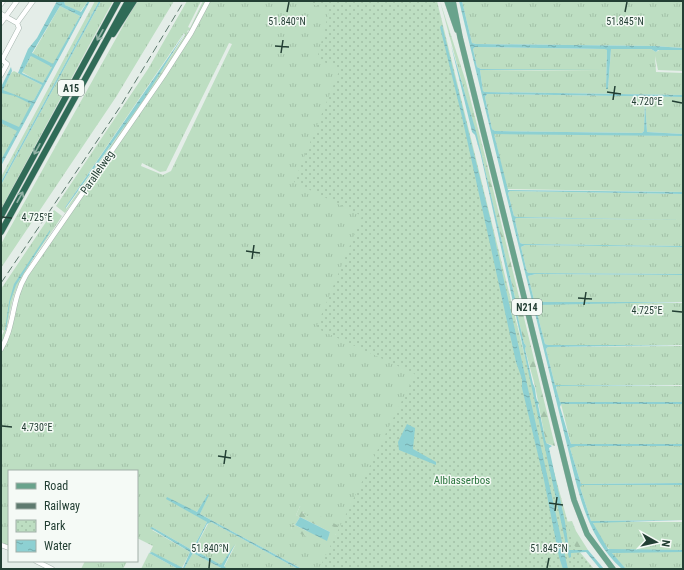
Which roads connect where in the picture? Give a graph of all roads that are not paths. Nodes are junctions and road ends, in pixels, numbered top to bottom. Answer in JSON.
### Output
{"nodes":[{"id":1,"x":3,"y":1,"type":"edge"},
{"id":2,"x":17,"y":1,"type":"edge"},
{"id":3,"x":33,"y":1,"type":"edge"},
{"id":4,"x":118,"y":1,"type":"edge"},
{"id":5,"x":128,"y":1,"type":"edge"},
{"id":6,"x":134,"y":1,"type":"edge"},
{"id":7,"x":208,"y":1,"type":"edge"},
{"id":8,"x":447,"y":1,"type":"edge"},
{"id":9,"x":453,"y":1,"type":"edge"},
{"id":10,"x":1,"y":4,"type":"edge"},
{"id":11,"x":3,"y":15,"type":"edge"},
{"id":12,"x":1,"y":23,"type":"edge"},
{"id":13,"x":17,"y":23,"type":"junction"},
{"id":14,"x":460,"y":37,"type":"junction"},
{"id":15,"x":2,"y":59,"type":"edge"},
{"id":16,"x":95,"y":60,"type":"junction"},
{"id":17,"x":1,"y":75,"type":"edge"},
{"id":18,"x":1,"y":216,"type":"edge"},
{"id":19,"x":1,"y":232,"type":"edge"},
{"id":20,"x":1,"y":349,"type":"edge"},
{"id":21,"x":38,"y":562,"type":"edge"},
{"id":22,"x":52,"y":569,"type":"edge"},
{"id":23,"x":613,"y":569,"type":"edge"}],
"edges":[{"from":1,"to":10,"type":"street"},
{"from":2,"to":11,"type":"street"},
{"from":3,"to":13,"type":"street"},
{"from":4,"to":18,"type":"highway","number":"A15","one_way":true},
{"from":5,"to":16,"type":"highway","number":"A15"},
{"from":6,"to":16,"type":"highway","number":"A15"},
{"from":7,"to":20,"type":"street","name":"Parallelweg"},
{"from":8,"to":14,"type":"main road","number":"N214"},
{"from":9,"to":14,"type":"main road","number":"N214"},
{"from":11,"to":12,"type":"street"},
{"from":11,"to":13,"type":"street"},
{"from":13,"to":15,"type":"street"},
{"from":14,"to":23,"type":"main road","number":"N214"},
{"from":15,"to":17,"type":"street"},
{"from":19,"to":16,"type":"highway","number":"A15","one_way":true},
{"from":21,"to":22,"type":"street"}]}
